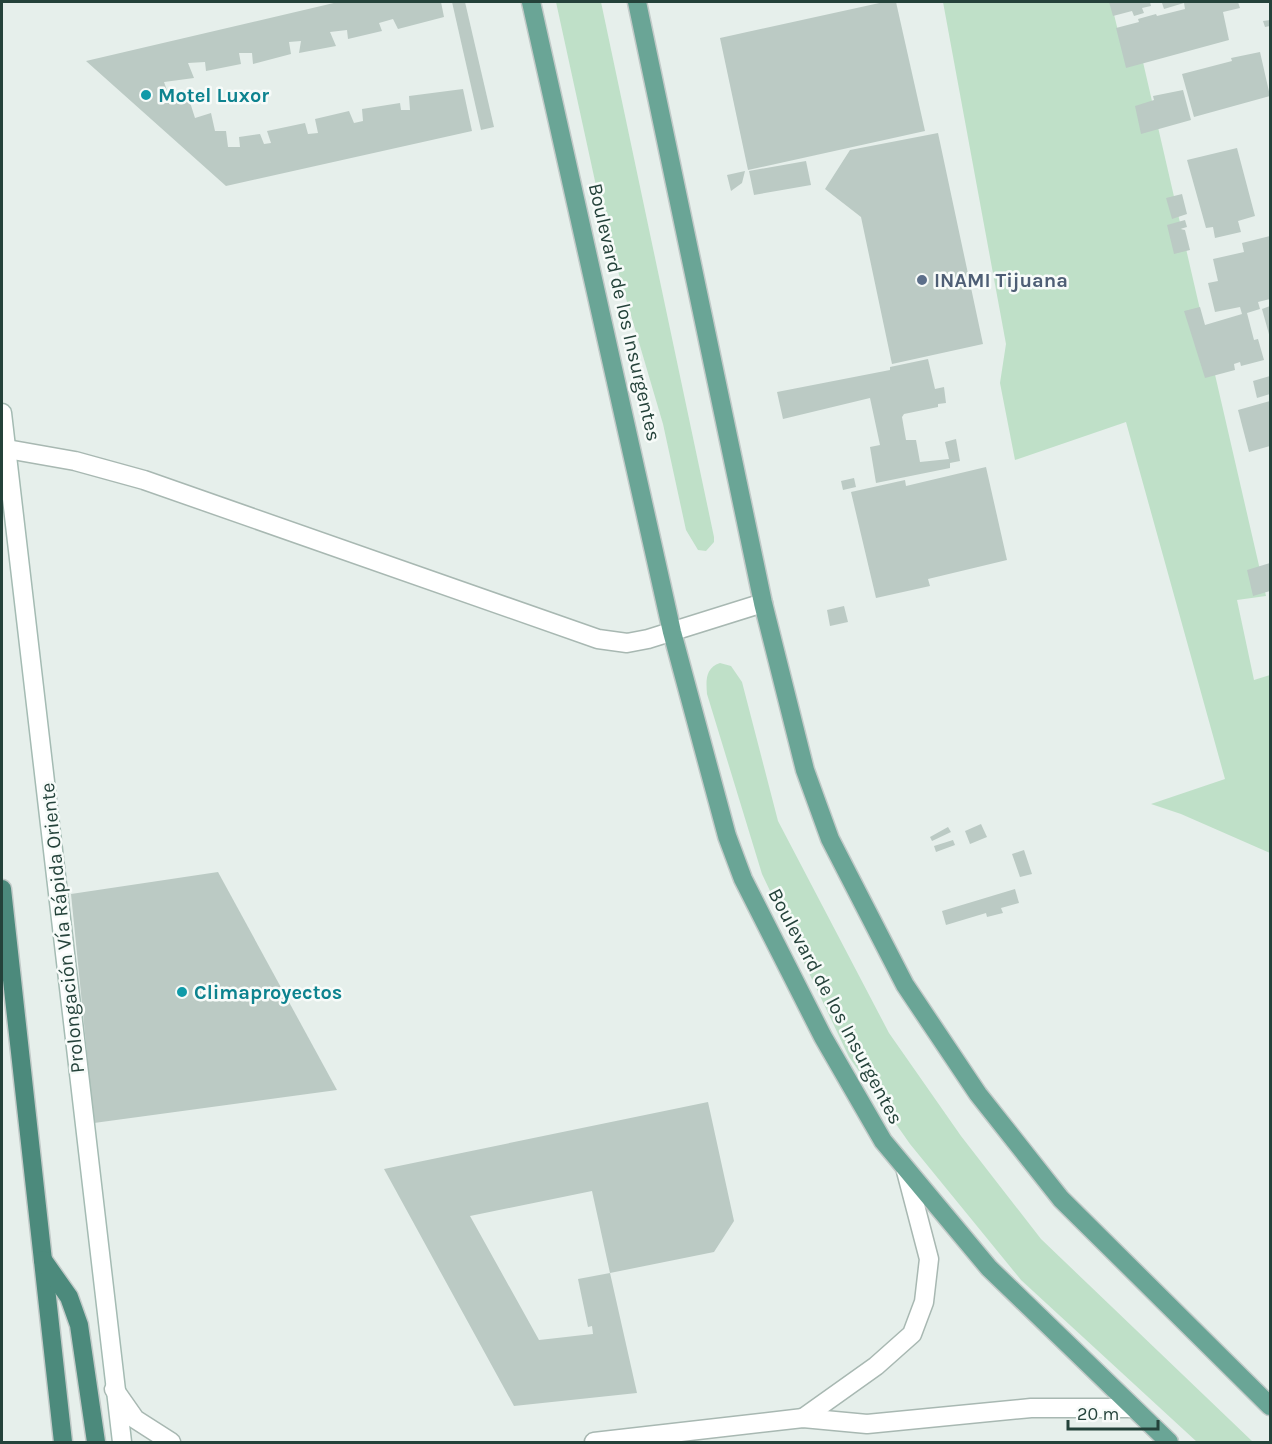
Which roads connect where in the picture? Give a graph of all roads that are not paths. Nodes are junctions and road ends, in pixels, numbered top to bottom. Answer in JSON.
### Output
{"nodes":[{"id":1,"x":531,"y":2,"type":"edge"},
{"id":2,"x":637,"y":2,"type":"edge"},
{"id":3,"x":2,"y":413,"type":"edge"},
{"id":4,"x":7,"y":448,"type":"junction"},
{"id":5,"x":763,"y":603,"type":"junction"},
{"id":6,"x":672,"y":632,"type":"junction"},
{"id":7,"x":2,"y":889,"type":"edge"},
{"id":8,"x":906,"y":1171,"type":"junction"},
{"id":9,"x":42,"y":1258,"type":"junction"},
{"id":10,"x":114,"y":1389,"type":"junction"},
{"id":11,"x":1270,"y":1406,"type":"edge"},
{"id":12,"x":1131,"y":1408,"type":"junction"},
{"id":13,"x":803,"y":1418,"type":"junction"},
{"id":14,"x":63,"y":1443,"type":"edge"},
{"id":15,"x":96,"y":1443,"type":"edge"},
{"id":16,"x":122,"y":1443,"type":"edge"},
{"id":17,"x":171,"y":1443,"type":"edge"},
{"id":18,"x":594,"y":1443,"type":"edge"},
{"id":19,"x":1169,"y":1443,"type":"edge"}],
"edges":[{"from":1,"to":6,"type":"main road","name":"Boulevard de los Insurgentes"},
{"from":2,"to":5,"type":"main road"},
{"from":3,"to":4,"type":"main road","name":"Prolongación Vía Rápida Oriente"},
{"from":4,"to":6,"type":"main road"},
{"from":4,"to":10,"type":"main road","name":"Prolongación Vía Rápida Oriente"},
{"from":5,"to":6,"type":"main road"},
{"from":5,"to":11,"type":"main road"},
{"from":6,"to":8,"type":"main road","name":"Boulevard de los Insurgentes"},
{"from":7,"to":9,"type":"highway"},
{"from":8,"to":12,"type":"main road","name":"Boulevard de los Insurgentes"},
{"from":8,"to":13,"type":"main road"},
{"from":9,"to":14,"type":"highway"},
{"from":9,"to":15,"type":"highway"},
{"from":10,"to":16,"type":"main road","name":"Prolongación Vía Rápida Oriente"},
{"from":10,"to":17,"type":"main road"},
{"from":12,"to":13,"type":"main road"},
{"from":12,"to":19,"type":"main road","name":"Boulevard de los Insurgentes"},
{"from":13,"to":18,"type":"main road"}]}
